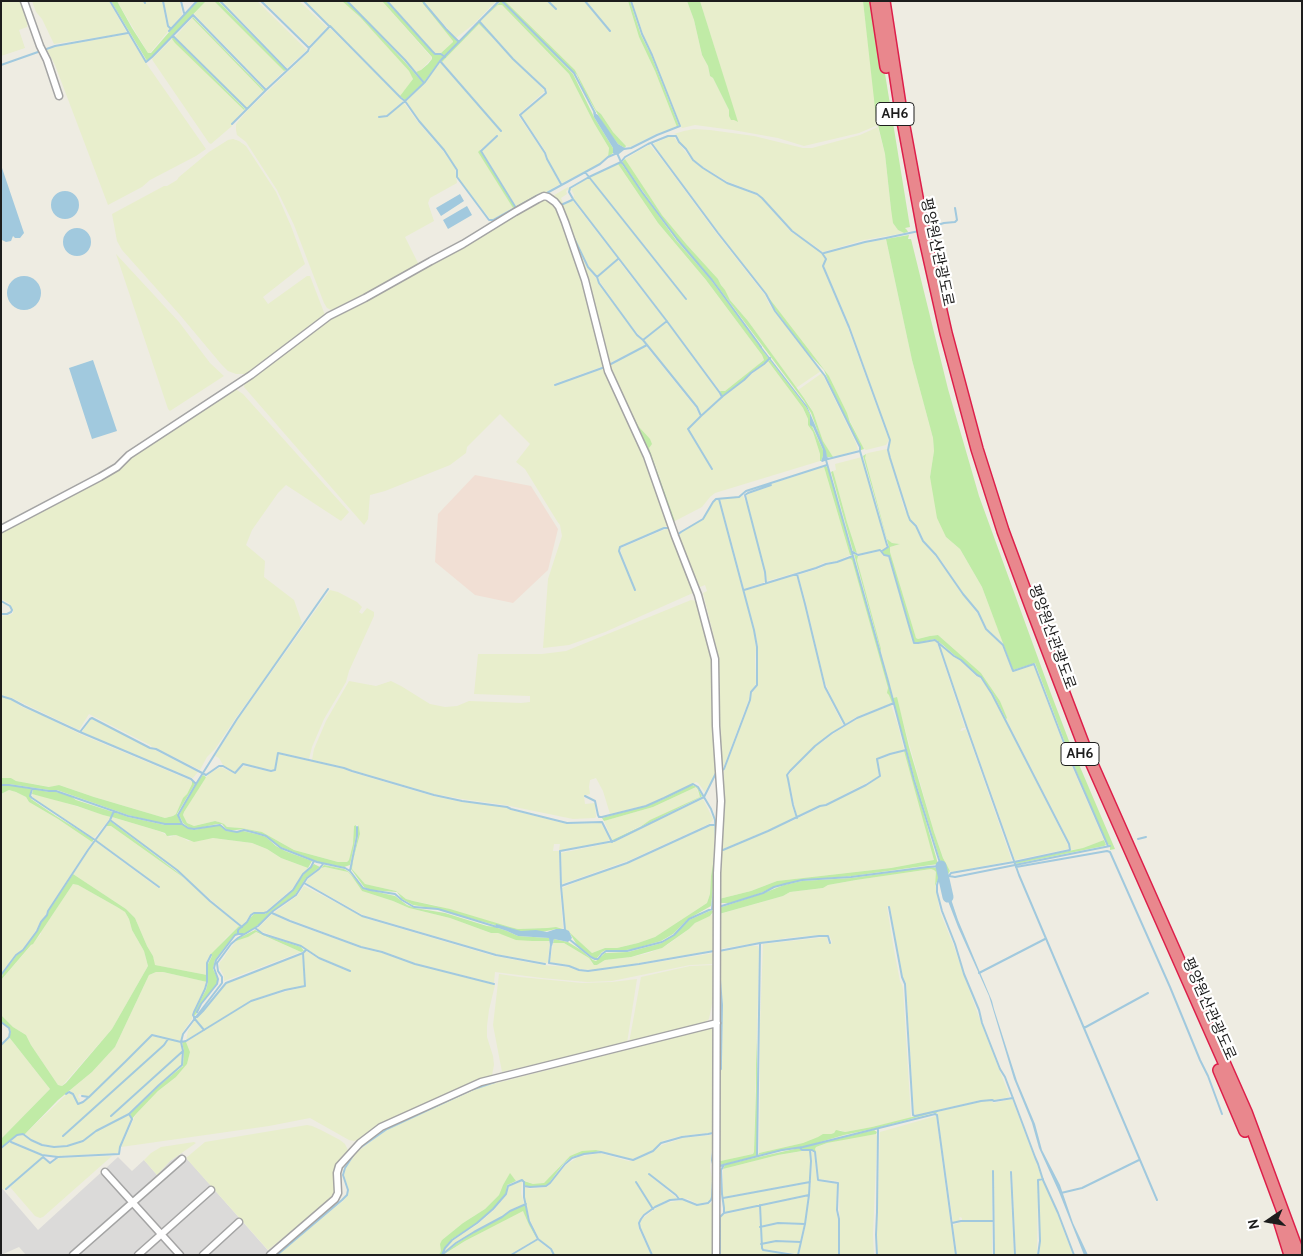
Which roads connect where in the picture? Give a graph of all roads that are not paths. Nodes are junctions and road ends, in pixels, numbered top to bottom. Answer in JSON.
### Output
{"nodes":[{"id":1,"x":24,"y":1,"type":"edge"},
{"id":2,"x":876,"y":1,"type":"edge"},
{"id":3,"x":884,"y":1,"type":"edge"},
{"id":4,"x":59,"y":96,"type":"dead end"},
{"id":5,"x":920,"y":230,"type":"junction"},
{"id":6,"x":1,"y":529,"type":"edge"},
{"id":7,"x":718,"y":1023,"type":"junction"},
{"id":8,"x":182,"y":1159,"type":"dead end"},
{"id":9,"x":105,"y":1172,"type":"dead end"},
{"id":10,"x":211,"y":1190,"type":"dead end"},
{"id":11,"x":132,"y":1202,"type":"junction"},
{"id":12,"x":240,"y":1222,"type":"dead end"},
{"id":13,"x":161,"y":1234,"type":"junction"},
{"id":14,"x":73,"y":1255,"type":"edge"},
{"id":15,"x":138,"y":1255,"type":"edge"},
{"id":16,"x":180,"y":1255,"type":"edge"},
{"id":17,"x":203,"y":1255,"type":"edge"},
{"id":18,"x":270,"y":1255,"type":"edge"},
{"id":19,"x":716,"y":1255,"type":"edge"},
{"id":20,"x":1290,"y":1255,"type":"edge"},
{"id":21,"x":1300,"y":1255,"type":"edge"}],
"edges":[{"from":1,"to":4,"type":"street"},
{"from":2,"to":5,"type":"highway","name":"평양원산관광도로","number":"AH6"},
{"from":3,"to":5,"type":"highway"},
{"from":5,"to":20,"type":"highway","name":"평양원산관광도로","number":"AH6"},
{"from":5,"to":21,"type":"highway"},
{"from":6,"to":7,"type":"street"},
{"from":7,"to":18,"type":"street"},
{"from":7,"to":19,"type":"street"},
{"from":8,"to":11,"type":"street"},
{"from":9,"to":11,"type":"street"},
{"from":10,"to":13,"type":"street"},
{"from":11,"to":13,"type":"street"},
{"from":11,"to":14,"type":"street"},
{"from":12,"to":17,"type":"street"},
{"from":13,"to":15,"type":"street"},
{"from":13,"to":16,"type":"street"}]}
